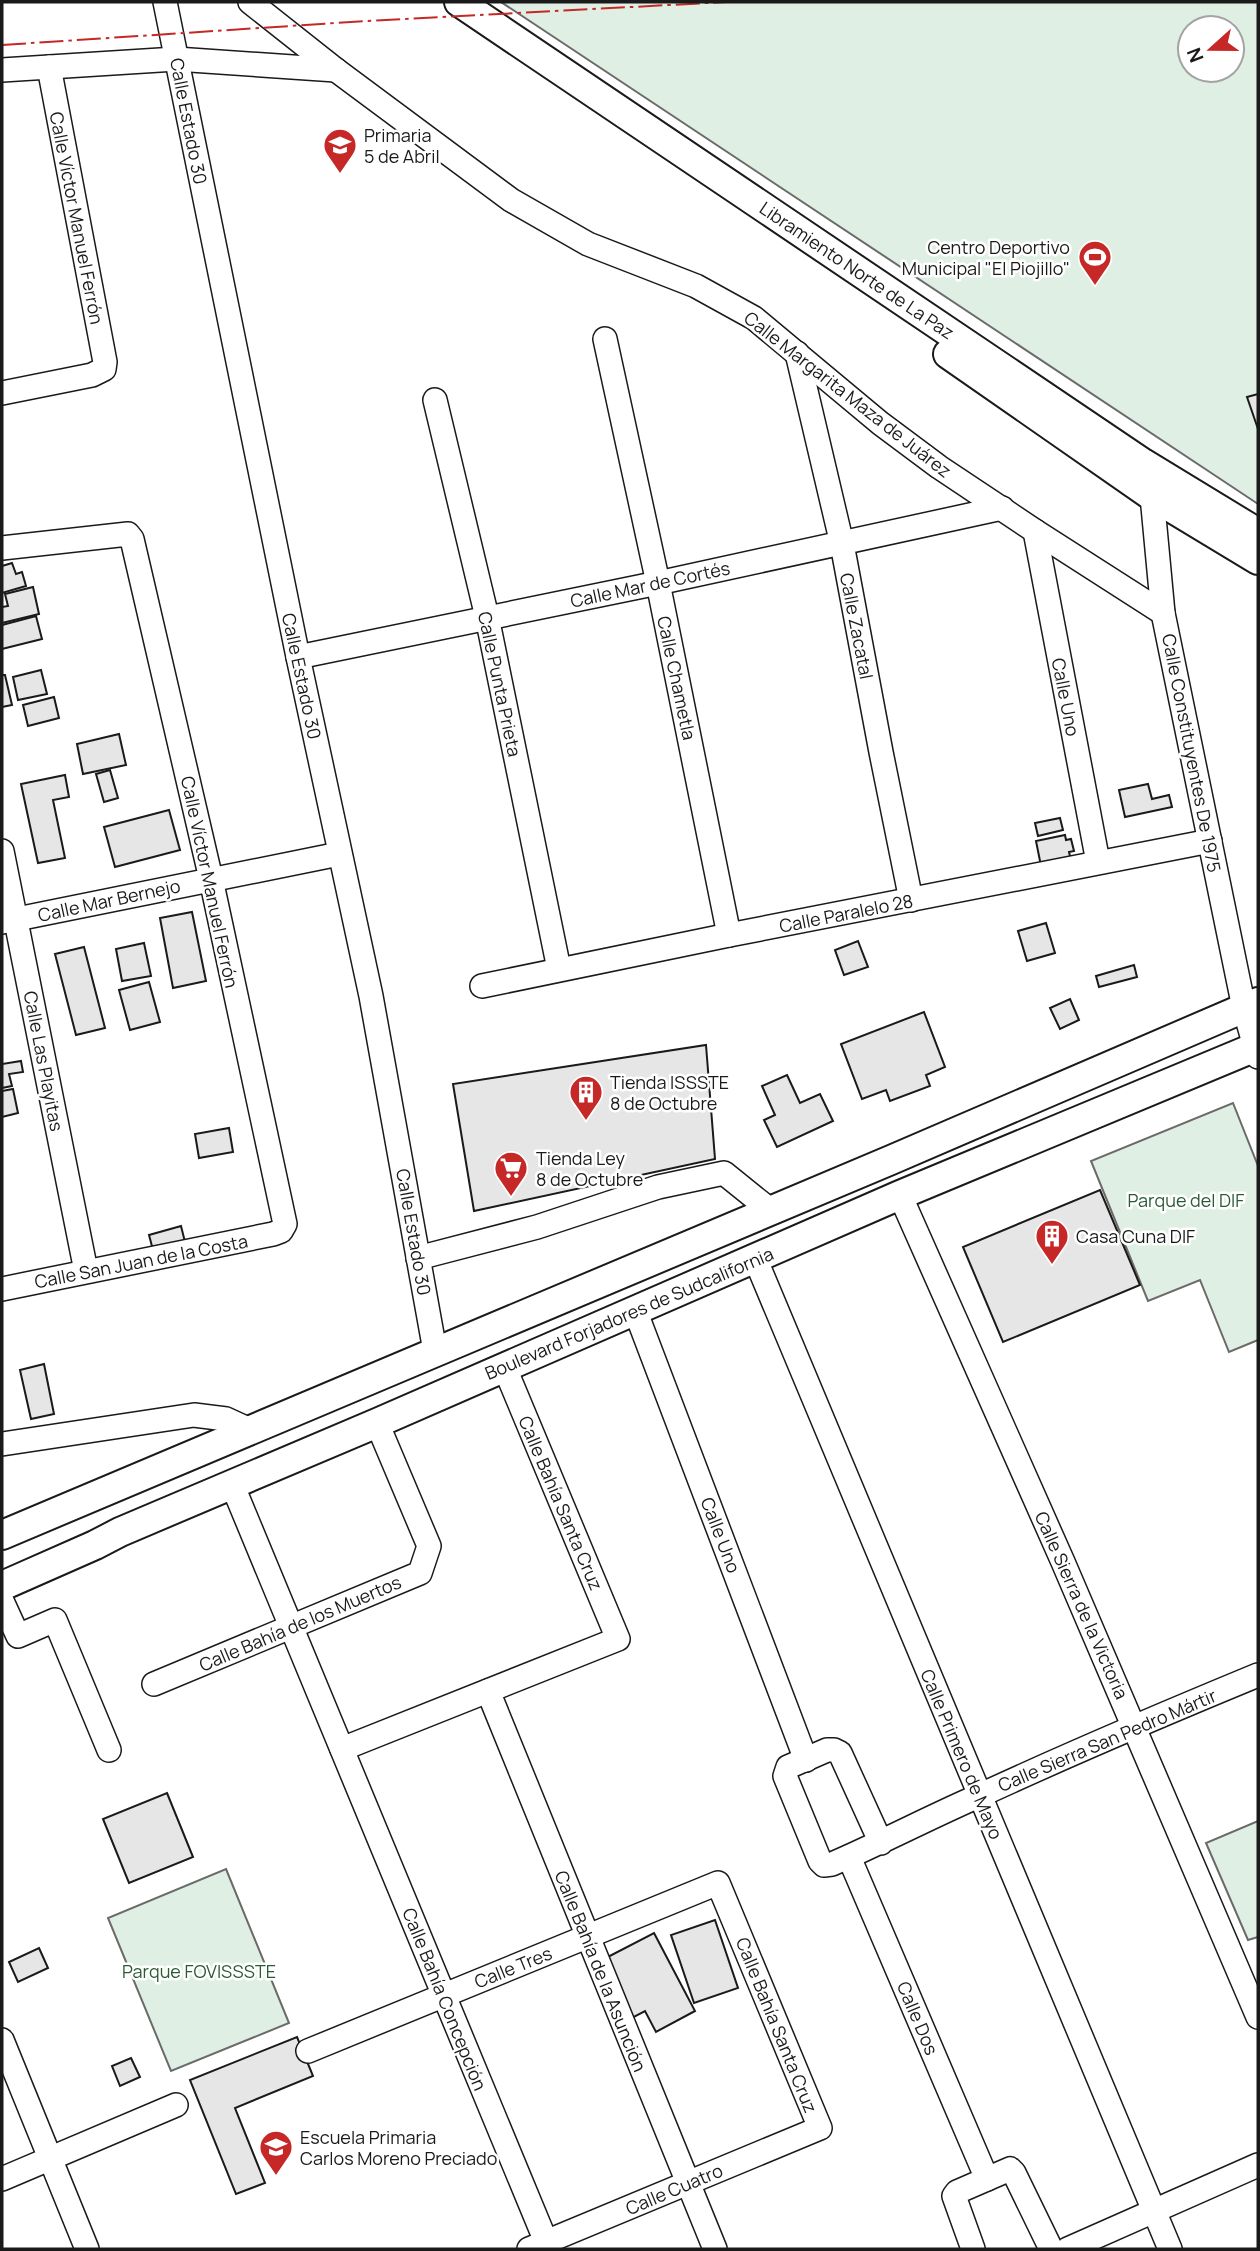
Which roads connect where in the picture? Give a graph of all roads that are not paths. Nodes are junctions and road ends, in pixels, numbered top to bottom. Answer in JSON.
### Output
{"nodes":[{"id":1,"x":165,"y":2,"type":"edge"},
{"id":2,"x":250,"y":2,"type":"edge"},
{"id":3,"x":459,"y":2,"type":"edge"},
{"id":4,"x":176,"y":59,"type":"junction"},
{"id":5,"x":49,"y":67,"type":"junction"},
{"id":6,"x":2,"y":71,"type":"edge"},
{"id":7,"x":335,"y":71,"type":"junction"},
{"id":8,"x":809,"y":237,"type":"junction"},
{"id":9,"x":605,"y":339,"type":"dead end"},
{"id":10,"x":797,"y":353,"type":"junction"},
{"id":11,"x":2,"y":393,"type":"edge"},
{"id":12,"x":435,"y":400,"type":"dead end"},
{"id":13,"x":1152,"y":496,"type":"junction"},
{"id":14,"x":1002,"y":508,"type":"junction"},
{"id":15,"x":1035,"y":531,"type":"junction"},
{"id":16,"x":1258,"y":533,"type":"edge"},
{"id":17,"x":842,"y":544,"type":"junction"},
{"id":18,"x":2,"y":548,"type":"edge"},
{"id":19,"x":1258,"y":560,"type":"edge"},
{"id":20,"x":658,"y":583,"type":"junction"},
{"id":21,"x":1163,"y":613,"type":"junction"},
{"id":22,"x":487,"y":617,"type":"junction"},
{"id":23,"x":298,"y":657,"type":"junction"},
{"id":24,"x":1210,"y":841,"type":"junction"},
{"id":25,"x":2,"y":851,"type":"edge"},
{"id":26,"x":339,"y":854,"type":"junction"},
{"id":27,"x":1098,"y":862,"type":"junction"},
{"id":28,"x":211,"y":878,"type":"junction"},
{"id":29,"x":912,"y":900,"type":"junction"},
{"id":30,"x":9,"y":920,"type":"edge"},
{"id":31,"x":729,"y":935,"type":"junction"},
{"id":32,"x":559,"y":969,"type":"junction"},
{"id":33,"x":482,"y":986,"type":"dead end"},
{"id":34,"x":1251,"y":1005,"type":"edge"},
{"id":35,"x":1257,"y":1050,"type":"edge"},
{"id":36,"x":900,"y":1195,"type":"junction"},
{"id":37,"x":770,"y":1210,"type":"junction"},
{"id":38,"x":281,"y":1231,"type":"joint"},
{"id":39,"x":418,"y":1258,"type":"junction"},
{"id":40,"x":755,"y":1258,"type":"junction"},
{"id":41,"x":86,"y":1271,"type":"junction"},
{"id":42,"x":2,"y":1289,"type":"edge"},
{"id":43,"x":635,"y":1310,"type":"junction"},
{"id":44,"x":435,"y":1352,"type":"junction"},
{"id":45,"x":505,"y":1366,"type":"junction"},
{"id":46,"x":377,"y":1423,"type":"junction"},
{"id":47,"x":250,"y":1430,"type":"junction"},
{"id":48,"x":2,"y":1444,"type":"edge"},
{"id":49,"x":233,"y":1484,"type":"junction"},
{"id":50,"x":2,"y":1535,"type":"edge"},
{"id":51,"x":2,"y":1586,"type":"edge"},
{"id":52,"x":2,"y":1601,"type":"edge"},
{"id":53,"x":291,"y":1626,"type":"junction"},
{"id":54,"x":1258,"y":1675,"type":"edge"},
{"id":55,"x":154,"y":1685,"type":"dead end"},
{"id":56,"x":488,"y":1691,"type":"junction"},
{"id":57,"x":1135,"y":1726,"type":"junction"},
{"id":58,"x":342,"y":1749,"type":"junction"},
{"id":59,"x":109,"y":1750,"type":"dead end"},
{"id":60,"x":806,"y":1760,"type":"junction"},
{"id":61,"x":980,"y":1795,"type":"junction"},
{"id":62,"x":881,"y":1843,"type":"junction"},
{"id":63,"x":849,"y":1857,"type":"junction"},
{"id":64,"x":718,"y":1883,"type":"joint"},
{"id":65,"x":587,"y":1937,"type":"junction"},
{"id":66,"x":444,"y":1996,"type":"junction"},
{"id":67,"x":1258,"y":2017,"type":"edge"},
{"id":68,"x":2,"y":2040,"type":"edge"},
{"id":69,"x":308,"y":2051,"type":"dead end"},
{"id":70,"x":176,"y":2105,"type":"dead end"},
{"id":71,"x":820,"y":2129,"type":"joint"},
{"id":72,"x":50,"y":2158,"type":"junction"},
{"id":73,"x":1258,"y":2165,"type":"edge"},
{"id":74,"x":2,"y":2179,"type":"edge"},
{"id":75,"x":988,"y":2179,"type":"junction"},
{"id":76,"x":688,"y":2183,"type":"junction"},
{"id":77,"x":1154,"y":2212,"type":"junction"},
{"id":78,"x":541,"y":2247,"type":"edge"},
{"id":79,"x":87,"y":2249,"type":"edge"},
{"id":80,"x":715,"y":2249,"type":"edge"},
{"id":81,"x":973,"y":2249,"type":"edge"},
{"id":82,"x":1051,"y":2249,"type":"edge"},
{"id":83,"x":1068,"y":2249,"type":"edge"},
{"id":84,"x":1170,"y":2249,"type":"edge"}],
"edges":[{"from":1,"to":4,"type":"street","name":"Calle Estado 30"},
{"from":2,"to":7,"type":"street","name":"Calle Margarita Maza de Juárez"},
{"from":3,"to":8,"type":"main road","name":"Libramiento Norte de La Paz"},
{"from":4,"to":5,"type":"street"},
{"from":4,"to":7,"type":"street"},
{"from":4,"to":23,"type":"street","name":"Calle Estado 30"},
{"from":5,"to":6,"type":"street"},
{"from":5,"to":11,"type":"street","name":"Calle Víctor Manuel Ferrón"},
{"from":7,"to":10,"type":"street","name":"Calle Margarita Maza de Juárez"},
{"from":8,"to":13,"type":"main road"},
{"from":8,"to":16,"type":"main road","name":"Libramiento Norte de La Paz"},
{"from":9,"to":20,"type":"street","name":"Calle Chametla"},
{"from":10,"to":14,"type":"street","name":"Calle Margarita Maza de Juárez"},
{"from":10,"to":17,"type":"street","name":"Calle Zacatal"},
{"from":12,"to":22,"type":"street","name":"Calle Punta Prieta"},
{"from":13,"to":19,"type":"main road"},
{"from":13,"to":21,"type":"street","name":"Calle Constituyentes De 1975"},
{"from":14,"to":15,"type":"street","name":"Calle Margarita Maza de Juárez"},
{"from":14,"to":17,"type":"street","name":"Calle Mar de Cortés"},
{"from":15,"to":21,"type":"street","name":"Calle Margarita Maza de Juárez"},
{"from":15,"to":27,"type":"street","name":"Calle Uno"},
{"from":17,"to":20,"type":"street","name":"Calle Mar de Cortés"},
{"from":17,"to":29,"type":"street","name":"Calle Zacatal"},
{"from":18,"to":28,"type":"street","name":"Calle Víctor Manuel Ferrón"},
{"from":20,"to":22,"type":"street","name":"Calle Mar de Cortés"},
{"from":20,"to":31,"type":"street","name":"Calle Chametla"},
{"from":21,"to":24,"type":"street","name":"Calle Constituyentes De 1975"},
{"from":22,"to":23,"type":"street","name":"Calle Mar de Cortés"},
{"from":22,"to":32,"type":"street","name":"Calle Punta Prieta"},
{"from":23,"to":26,"type":"street","name":"Calle Estado 30"},
{"from":24,"to":27,"type":"street","name":"Calle Paralelo 28"},
{"from":24,"to":34,"type":"street","name":"Calle Constituyentes De 1975"},
{"from":25,"to":30,"type":"street","name":"Calle Las Playitas"},
{"from":26,"to":28,"type":"street","name":"Calle Mar Bernejo"},
{"from":26,"to":39,"type":"street","name":"Calle Estado 30"},
{"from":27,"to":29,"type":"street","name":"Calle Paralelo 28"},
{"from":28,"to":30,"type":"street","name":"Calle Mar Bernejo"},
{"from":28,"to":38,"type":"street","name":"Calle Víctor Manuel Ferrón"},
{"from":29,"to":31,"type":"street","name":"Calle Paralelo 28"},
{"from":30,"to":41,"type":"street","name":"Calle Las Playitas"},
{"from":31,"to":32,"type":"street","name":"Calle Paralelo 28"},
{"from":32,"to":33,"type":"street","name":"Calle Paralelo 28"},
{"from":34,"to":35,"type":"street"},
{"from":34,"to":37,"type":"main road"},
{"from":35,"to":36,"type":"main road","name":"Boulevard Forjadores de Sudcalifornia"},
{"from":36,"to":40,"type":"main road","name":"Boulevard Forjadores de Sudcalifornia"},
{"from":36,"to":57,"type":"street","name":"Calle Sierra de la Victoria"},
{"from":37,"to":39,"type":"street"},
{"from":37,"to":44,"type":"main road"},
{"from":38,"to":41,"type":"street","name":"Calle San Juan de la Costa"},
{"from":39,"to":44,"type":"street","name":"Calle Estado 30"},
{"from":40,"to":43,"type":"main road","name":"Boulevard Forjadores de Sudcalifornia"},
{"from":40,"to":61,"type":"street","name":"Calle Primero de Mayo"},
{"from":41,"to":42,"type":"street","name":"Calle San Juan de la Costa"},
{"from":43,"to":45,"type":"main road","name":"Boulevard Forjadores de Sudcalifornia"},
{"from":43,"to":60,"type":"street","name":"Calle Uno"},
{"from":44,"to":47,"type":"main road"},
{"from":45,"to":46,"type":"main road","name":"Boulevard Forjadores de Sudcalifornia"},
{"from":45,"to":56,"type":"street","name":"Calle Bahía Santa Cruz"},
{"from":46,"to":49,"type":"main road","name":"Boulevard Forjadores de Sudcalifornia"},
{"from":46,"to":53,"type":"street","name":"Calle Bahía de los Muertos"},
{"from":47,"to":48,"type":"street"},
{"from":47,"to":50,"type":"main road"},
{"from":49,"to":51,"type":"main road","name":"Boulevard Forjadores de Sudcalifornia"},
{"from":49,"to":53,"type":"street","name":"Calle Bahía Concepción"},
{"from":52,"to":59,"type":"street"},
{"from":53,"to":55,"type":"street","name":"Calle Bahía de los Muertos"},
{"from":53,"to":58,"type":"street","name":"Calle Bahía Concepción"},
{"from":54,"to":57,"type":"street","name":"Calle Sierra San Pedro Mártir"},
{"from":56,"to":58,"type":"street"},
{"from":56,"to":65,"type":"street","name":"Calle Bahía de la Asunción"},
{"from":57,"to":61,"type":"street","name":"Calle Sierra San Pedro Mártir"},
{"from":57,"to":67,"type":"street","name":"Calle Sierra de la Victoria"},
{"from":58,"to":66,"type":"street","name":"Calle Bahía Concepción"},
{"from":60,"to":62,"type":"street"},
{"from":60,"to":63,"type":"street","name":"Calle Sierra San Pedro Mártir"},
{"from":61,"to":62,"type":"street","name":"Calle Sierra San Pedro Mártir"},
{"from":61,"to":77,"type":"street","name":"Calle Primero de Mayo"},
{"from":62,"to":63,"type":"street","name":"Calle Sierra San Pedro Mártir"},
{"from":63,"to":75,"type":"street","name":"Calle Dos"},
{"from":64,"to":65,"type":"street","name":"Calle Tres"},
{"from":64,"to":71,"type":"street","name":"Calle Bahía Santa Cruz"},
{"from":65,"to":66,"type":"street","name":"Calle Tres"},
{"from":65,"to":76,"type":"street","name":"Calle Bahía de la Asunción"},
{"from":66,"to":69,"type":"street","name":"Calle Tres"},
{"from":66,"to":78,"type":"street","name":"Calle Bahía Concepción"},
{"from":68,"to":72,"type":"street"},
{"from":70,"to":72,"type":"street"},
{"from":71,"to":76,"type":"street","name":"Calle Cuatro"},
{"from":72,"to":74,"type":"street"},
{"from":72,"to":79,"type":"street"},
{"from":73,"to":77,"type":"street"},
{"from":75,"to":81,"type":"street"},
{"from":75,"to":82,"type":"street"},
{"from":76,"to":78,"type":"street","name":"Calle Cuatro"},
{"from":76,"to":80,"type":"street","name":"Calle Bahía de la Asunción"},
{"from":77,"to":83,"type":"street"},
{"from":77,"to":84,"type":"street","name":"Calle Primero de Mayo"}]}
